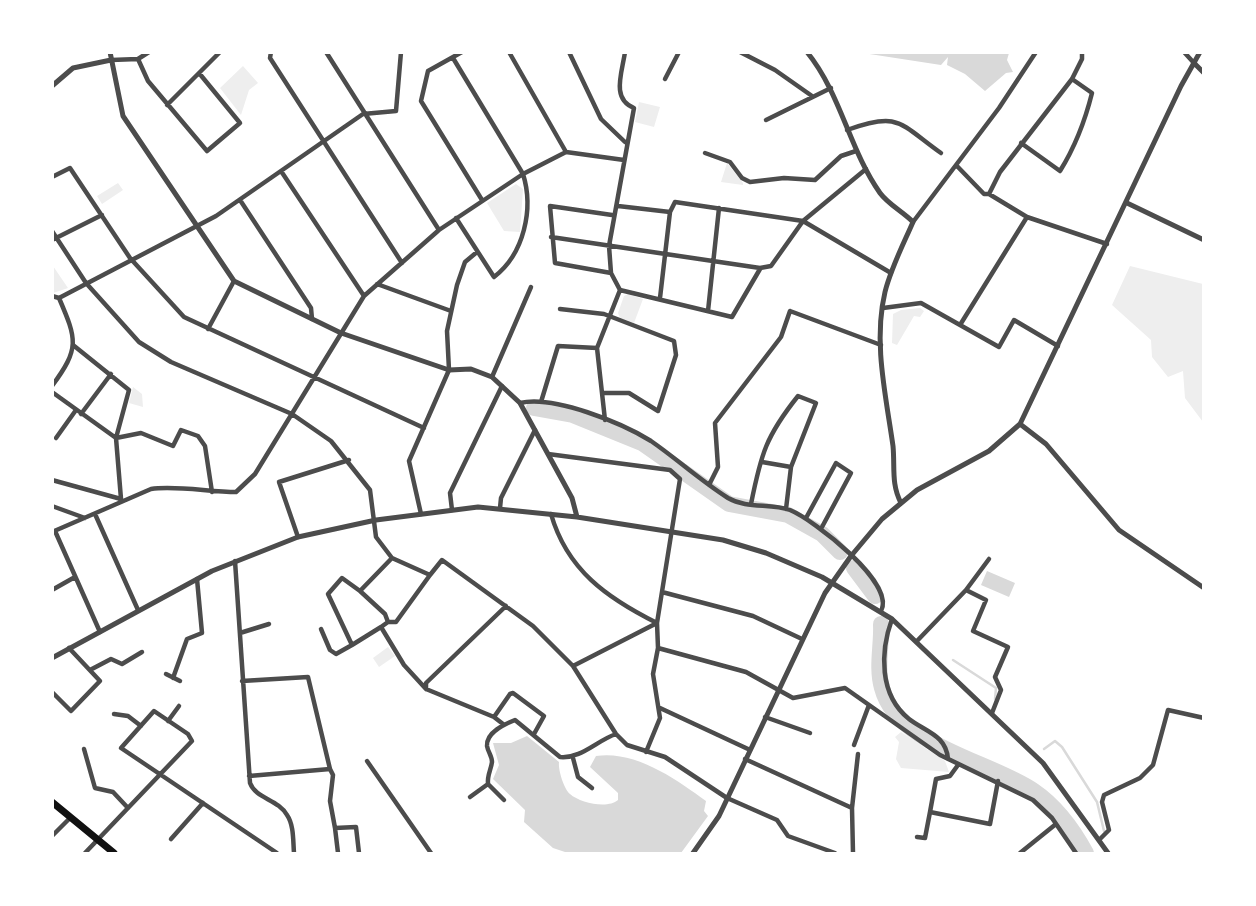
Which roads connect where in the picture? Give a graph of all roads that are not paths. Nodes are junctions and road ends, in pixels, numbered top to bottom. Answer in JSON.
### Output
{"nodes":[{"id":1,"x":110,"y":52,"type":"edge"},
{"id":2,"x":149,"y":52,"type":"edge"},
{"id":3,"x":220,"y":52,"type":"edge"},
{"id":4,"x":271,"y":52,"type":"edge"},
{"id":5,"x":326,"y":52,"type":"edge"},
{"id":6,"x":401,"y":52,"type":"edge"},
{"id":7,"x":462,"y":52,"type":"edge"},
{"id":8,"x":509,"y":52,"type":"edge"},
{"id":9,"x":569,"y":52,"type":"edge"},
{"id":10,"x":625,"y":52,"type":"edge"},
{"id":11,"x":679,"y":52,"type":"edge"},
{"id":12,"x":740,"y":52,"type":"edge"},
{"id":13,"x":807,"y":52,"type":"edge"},
{"id":14,"x":1036,"y":52,"type":"edge"},
{"id":15,"x":1082,"y":52,"type":"edge"},
{"id":16,"x":1184,"y":52,"type":"edge"},
{"id":17,"x":1200,"y":52,"type":"edge"},
{"id":18,"x":453,"y":58,"type":"junction"},
{"id":19,"x":138,"y":59,"type":"junction"},
{"id":20,"x":110,"y":60,"type":"junction"},
{"id":21,"x":1194,"y":63,"type":"junction"},
{"id":22,"x":200,"y":73,"type":"junction"},
{"id":23,"x":1203,"y":73,"type":"edge"},
{"id":24,"x":664,"y":79,"type":"dead end"},
{"id":25,"x":1072,"y":79,"type":"junction"},
{"id":26,"x":52,"y":86,"type":"edge"},
{"id":27,"x":832,"y":88,"type":"junction"},
{"id":28,"x":812,"y":96,"type":"junction"},
{"id":29,"x":167,"y":105,"type":"junction"},
{"id":30,"x":363,"y":114,"type":"junction"},
{"id":31,"x":766,"y":120,"type":"dead end"},
{"id":32,"x":847,"y":130,"type":"junction"},
{"id":33,"x":322,"y":142,"type":"junction"},
{"id":34,"x":625,"y":142,"type":"junction"},
{"id":35,"x":1021,"y":143,"type":"junction"},
{"id":36,"x":856,"y":151,"type":"junction"},
{"id":37,"x":566,"y":152,"type":"junction"},
{"id":38,"x":705,"y":153,"type":"dead end"},
{"id":39,"x":941,"y":153,"type":"dead end"},
{"id":40,"x":624,"y":160,"type":"junction"},
{"id":41,"x":956,"y":165,"type":"junction"},
{"id":42,"x":866,"y":169,"type":"junction"},
{"id":43,"x":281,"y":171,"type":"junction"},
{"id":44,"x":523,"y":174,"type":"junction"},
{"id":45,"x":52,"y":177,"type":"edge"},
{"id":46,"x":989,"y":194,"type":"junction"},
{"id":47,"x":240,"y":200,"type":"junction"},
{"id":48,"x":482,"y":200,"type":"junction"},
{"id":49,"x":1127,"y":204,"type":"junction"},
{"id":50,"x":618,"y":206,"type":"junction"},
{"id":51,"x":719,"y":208,"type":"junction"},
{"id":52,"x":670,"y":212,"type":"junction"},
{"id":53,"x":103,"y":215,"type":"junction"},
{"id":54,"x":612,"y":215,"type":"junction"},
{"id":55,"x":1027,"y":217,"type":"junction"},
{"id":56,"x":456,"y":218,"type":"junction"},
{"id":57,"x":803,"y":221,"type":"junction"},
{"id":58,"x":912,"y":222,"type":"junction"},
{"id":59,"x":196,"y":225,"type":"junction"},
{"id":60,"x":439,"y":230,"type":"junction"},
{"id":61,"x":52,"y":231,"type":"edge"},
{"id":62,"x":551,"y":237,"type":"junction"},
{"id":63,"x":55,"y":239,"type":"edge"},
{"id":64,"x":1203,"y":240,"type":"edge"},
{"id":65,"x":1108,"y":244,"type":"junction"},
{"id":66,"x":609,"y":246,"type":"junction"},
{"id":67,"x":477,"y":252,"type":"junction"},
{"id":68,"x":667,"y":254,"type":"junction"},
{"id":69,"x":130,"y":258,"type":"junction"},
{"id":70,"x":713,"y":261,"type":"junction"},
{"id":71,"x":402,"y":263,"type":"junction"},
{"id":72,"x":760,"y":268,"type":"junction"},
{"id":73,"x":611,"y":273,"type":"junction"},
{"id":74,"x":891,"y":273,"type":"junction"},
{"id":75,"x":234,"y":281,"type":"junction"},
{"id":76,"x":86,"y":283,"type":"junction"},
{"id":77,"x":377,"y":284,"type":"junction"},
{"id":78,"x":531,"y":288,"type":"dead end"},
{"id":79,"x":621,"y":290,"type":"junction"},
{"id":80,"x":363,"y":296,"type":"junction"},
{"id":81,"x":56,"y":297,"type":"edge"},
{"id":82,"x":660,"y":298,"type":"junction"},
{"id":83,"x":560,"y":309,"type":"dead end"},
{"id":84,"x":883,"y":309,"type":"junction"},
{"id":85,"x":452,"y":311,"type":"junction"},
{"id":86,"x":708,"y":311,"type":"junction"},
{"id":87,"x":312,"y":319,"type":"junction"},
{"id":88,"x":610,"y":319,"type":"junction"},
{"id":89,"x":960,"y":325,"type":"junction"},
{"id":90,"x":208,"y":329,"type":"junction"},
{"id":91,"x":341,"y":333,"type":"junction"},
{"id":92,"x":73,"y":345,"type":"junction"},
{"id":93,"x":881,"y":345,"type":"junction"},
{"id":94,"x":1059,"y":347,"type":"junction"},
{"id":95,"x":597,"y":348,"type":"junction"},
{"id":96,"x":449,"y":370,"type":"junction"},
{"id":97,"x":110,"y":374,"type":"junction"},
{"id":98,"x":314,"y":375,"type":"junction"},
{"id":99,"x":492,"y":377,"type":"junction"},
{"id":100,"x":502,"y":385,"type":"junction"},
{"id":101,"x":52,"y":386,"type":"edge"},
{"id":102,"x":52,"y":392,"type":"edge"},
{"id":103,"x":603,"y":393,"type":"junction"},
{"id":104,"x":541,"y":402,"type":"junction"},
{"id":105,"x":520,"y":403,"type":"junction"},
{"id":106,"x":78,"y":412,"type":"junction"},
{"id":107,"x":292,"y":414,"type":"junction"},
{"id":108,"x":605,"y":420,"type":"junction"},
{"id":109,"x":1020,"y":425,"type":"junction"},
{"id":110,"x":424,"y":428,"type":"junction"},
{"id":111,"x":535,"y":429,"type":"junction"},
{"id":112,"x":56,"y":438,"type":"dead end"},
{"id":113,"x":117,"y":439,"type":"junction"},
{"id":114,"x":548,"y":454,"type":"junction"},
{"id":115,"x":349,"y":460,"type":"junction"},
{"id":116,"x":762,"y":461,"type":"junction"},
{"id":117,"x":791,"y":467,"type":"junction"},
{"id":118,"x":52,"y":480,"type":"edge"},
{"id":119,"x":709,"y":485,"type":"junction"},
{"id":120,"x":212,"y":492,"type":"junction"},
{"id":121,"x":121,"y":499,"type":"junction"},
{"id":122,"x":901,"y":503,"type":"junction"},
{"id":123,"x":751,"y":504,"type":"junction"},
{"id":124,"x":52,"y":506,"type":"edge"},
{"id":125,"x":500,"y":508,"type":"junction"},
{"id":126,"x":786,"y":509,"type":"junction"},
{"id":127,"x":452,"y":510,"type":"junction"},
{"id":128,"x":551,"y":513,"type":"junction"},
{"id":129,"x":95,"y":514,"type":"junction"},
{"id":130,"x":421,"y":514,"type":"junction"},
{"id":131,"x":578,"y":517,"type":"junction"},
{"id":132,"x":85,"y":518,"type":"junction"},
{"id":133,"x":806,"y":518,"type":"junction"},
{"id":134,"x":376,"y":520,"type":"junction"},
{"id":135,"x":822,"y":527,"type":"junction"},
{"id":136,"x":54,"y":531,"type":"edge"},
{"id":137,"x":671,"y":532,"type":"junction"},
{"id":138,"x":298,"y":537,"type":"junction"},
{"id":139,"x":851,"y":556,"type":"junction"},
{"id":140,"x":392,"y":558,"type":"junction"},
{"id":141,"x":989,"y":559,"type":"dead end"},
{"id":142,"x":235,"y":561,"type":"junction"},
{"id":143,"x":430,"y":575,"type":"junction"},
{"id":144,"x":75,"y":577,"type":"junction"},
{"id":145,"x":197,"y":579,"type":"junction"},
{"id":146,"x":831,"y":582,"type":"junction"},
{"id":147,"x":1203,"y":588,"type":"edge"},
{"id":148,"x":52,"y":590,"type":"edge"},
{"id":149,"x":966,"y":590,"type":"junction"},
{"id":150,"x":360,"y":591,"type":"junction"},
{"id":151,"x":662,"y":592,"type":"junction"},
{"id":152,"x":506,"y":606,"type":"junction"},
{"id":153,"x":138,"y":610,"type":"junction"},
{"id":154,"x":881,"y":611,"type":"junction"},
{"id":155,"x":892,"y":619,"type":"junction"},
{"id":156,"x":388,"y":622,"type":"junction"},
{"id":157,"x":657,"y":623,"type":"junction"},
{"id":158,"x":269,"y":624,"type":"dead end"},
{"id":159,"x":381,"y":627,"type":"junction"},
{"id":160,"x":321,"y":629,"type":"dead end"},
{"id":161,"x":100,"y":632,"type":"junction"},
{"id":162,"x":240,"y":633,"type":"junction"},
{"id":163,"x":803,"y":639,"type":"junction"},
{"id":164,"x":917,"y":641,"type":"junction"},
{"id":165,"x":352,"y":645,"type":"junction"},
{"id":166,"x":69,"y":648,"type":"junction"},
{"id":167,"x":659,"y":648,"type":"junction"},
{"id":168,"x":142,"y":652,"type":"dead end"},
{"id":169,"x":52,"y":658,"type":"edge"},
{"id":170,"x":573,"y":666,"type":"junction"},
{"id":171,"x":90,"y":670,"type":"junction"},
{"id":172,"x":166,"y":674,"type":"dead end"},
{"id":173,"x":173,"y":678,"type":"junction"},
{"id":174,"x":180,"y":681,"type":"dead end"},
{"id":175,"x":242,"y":681,"type":"junction"},
{"id":176,"x":778,"y":688,"type":"junction"},
{"id":177,"x":426,"y":689,"type":"junction"},
{"id":178,"x":52,"y":692,"type":"edge"},
{"id":179,"x":869,"y":705,"type":"junction"},
{"id":180,"x":179,"y":706,"type":"dead end"},
{"id":181,"x":659,"y":708,"type":"junction"},
{"id":182,"x":992,"y":713,"type":"junction"},
{"id":183,"x":114,"y":714,"type":"dead end"},
{"id":184,"x":494,"y":717,"type":"junction"},
{"id":185,"x":764,"y":717,"type":"junction"},
{"id":186,"x":1203,"y":718,"type":"edge"},
{"id":187,"x":168,"y":721,"type":"junction"},
{"id":188,"x":503,"y":724,"type":"junction"},
{"id":189,"x":141,"y":726,"type":"junction"},
{"id":190,"x":810,"y":733,"type":"dead end"},
{"id":191,"x":534,"y":734,"type":"junction"},
{"id":192,"x":616,"y":734,"type":"junction"},
{"id":193,"x":854,"y":744,"type":"dead end"},
{"id":194,"x":84,"y":749,"type":"dead end"},
{"id":195,"x":748,"y":749,"type":"junction"},
{"id":196,"x":646,"y":752,"type":"junction"},
{"id":197,"x":858,"y":754,"type":"dead end"},
{"id":198,"x":573,"y":758,"type":"junction"},
{"id":199,"x":744,"y":759,"type":"junction"},
{"id":200,"x":948,"y":759,"type":"junction"},
{"id":201,"x":368,"y":761,"type":"dead end"},
{"id":202,"x":958,"y":765,"type":"junction"},
{"id":203,"x":330,"y":769,"type":"junction"},
{"id":204,"x":160,"y":774,"type":"junction"},
{"id":205,"x":249,"y":776,"type":"junction"},
{"id":206,"x":998,"y":781,"type":"junction"},
{"id":207,"x":488,"y":784,"type":"junction"},
{"id":208,"x":592,"y":788,"type":"dead end"},
{"id":209,"x":470,"y":797,"type":"dead end"},
{"id":210,"x":727,"y":797,"type":"junction"},
{"id":211,"x":504,"y":800,"type":"dead end"},
{"id":212,"x":52,"y":802,"type":"edge"},
{"id":213,"x":203,"y":803,"type":"junction"},
{"id":214,"x":128,"y":808,"type":"junction"},
{"id":215,"x":852,"y":808,"type":"junction"},
{"id":216,"x":930,"y":812,"type":"junction"},
{"id":217,"x":71,"y":817,"type":"junction"},
{"id":218,"x":1056,"y":824,"type":"junction"},
{"id":219,"x":335,"y":828,"type":"junction"},
{"id":220,"x":52,"y":836,"type":"edge"},
{"id":221,"x":917,"y":837,"type":"dead end"},
{"id":222,"x":171,"y":839,"type":"dead end"},
{"id":223,"x":1099,"y":840,"type":"junction"},
{"id":224,"x":98,"y":841,"type":"junction"},
{"id":225,"x":86,"y":853,"type":"edge"},
{"id":226,"x":114,"y":853,"type":"edge"},
{"id":227,"x":277,"y":853,"type":"edge"},
{"id":228,"x":294,"y":853,"type":"edge"},
{"id":229,"x":338,"y":853,"type":"edge"},
{"id":230,"x":359,"y":853,"type":"edge"},
{"id":231,"x":431,"y":853,"type":"edge"},
{"id":232,"x":694,"y":853,"type":"edge"},
{"id":233,"x":835,"y":853,"type":"edge"},
{"id":234,"x":853,"y":853,"type":"edge"},
{"id":235,"x":1020,"y":853,"type":"edge"},
{"id":236,"x":1076,"y":853,"type":"edge"},
{"id":237,"x":1108,"y":853,"type":"edge"}],
"edges":[{"from":1,"to":20,"type":"street"},
{"from":2,"to":19,"type":"street"},
{"from":3,"to":22,"type":"street"},
{"from":4,"to":33,"type":"street"},
{"from":5,"to":30,"type":"street"},
{"from":6,"to":30,"type":"street"},
{"from":7,"to":18,"type":"street"},
{"from":8,"to":37,"type":"street"},
{"from":9,"to":34,"type":"street"},
{"from":10,"to":34,"type":"street"},
{"from":11,"to":24,"type":"street"},
{"from":12,"to":28,"type":"street"},
{"from":13,"to":27,"type":"street"},
{"from":14,"to":41,"type":"street"},
{"from":15,"to":25,"type":"street"},
{"from":16,"to":21,"type":"street"},
{"from":17,"to":21,"type":"street"},
{"from":18,"to":44,"type":"street"},
{"from":18,"to":48,"type":"street"},
{"from":19,"to":20,"type":"street"},
{"from":19,"to":29,"type":"street"},
{"from":20,"to":26,"type":"street"},
{"from":20,"to":59,"type":"street"},
{"from":21,"to":23,"type":"street"},
{"from":21,"to":49,"type":"street"},
{"from":22,"to":29,"type":"street"},
{"from":22,"to":29,"type":"street"},
{"from":25,"to":35,"type":"street"},
{"from":25,"to":35,"type":"street"},
{"from":27,"to":28,"type":"street"},
{"from":27,"to":32,"type":"street"},
{"from":28,"to":31,"type":"street"},
{"from":30,"to":33,"type":"street"},
{"from":30,"to":60,"type":"street"},
{"from":32,"to":36,"type":"street"},
{"from":32,"to":39,"type":"street"},
{"from":33,"to":43,"type":"street"},
{"from":33,"to":71,"type":"street"},
{"from":34,"to":40,"type":"street"},
{"from":35,"to":46,"type":"street"},
{"from":36,"to":38,"type":"street"},
{"from":36,"to":42,"type":"street"},
{"from":37,"to":40,"type":"street"},
{"from":37,"to":44,"type":"street"},
{"from":40,"to":50,"type":"street"},
{"from":41,"to":46,"type":"street"},
{"from":41,"to":58,"type":"street"},
{"from":42,"to":57,"type":"street"},
{"from":42,"to":58,"type":"street"},
{"from":43,"to":47,"type":"street"},
{"from":43,"to":80,"type":"street"},
{"from":44,"to":48,"type":"street"},
{"from":44,"to":67,"type":"street"},
{"from":45,"to":53,"type":"street"},
{"from":46,"to":55,"type":"street"},
{"from":47,"to":59,"type":"street"},
{"from":47,"to":87,"type":"street"},
{"from":48,"to":56,"type":"street"},
{"from":49,"to":64,"type":"street"},
{"from":49,"to":65,"type":"street"},
{"from":50,"to":52,"type":"street"},
{"from":50,"to":54,"type":"street"},
{"from":51,"to":52,"type":"street"},
{"from":51,"to":57,"type":"street"},
{"from":51,"to":70,"type":"street"},
{"from":52,"to":68,"type":"street"},
{"from":53,"to":63,"type":"street"},
{"from":53,"to":69,"type":"street"},
{"from":54,"to":62,"type":"street"},
{"from":54,"to":66,"type":"street"},
{"from":55,"to":65,"type":"street"},
{"from":55,"to":89,"type":"street"},
{"from":56,"to":60,"type":"street"},
{"from":56,"to":67,"type":"street"},
{"from":57,"to":72,"type":"street"},
{"from":57,"to":74,"type":"street"},
{"from":58,"to":74,"type":"street"},
{"from":59,"to":69,"type":"street"},
{"from":59,"to":75,"type":"street"},
{"from":60,"to":71,"type":"street"},
{"from":61,"to":63,"type":"street"},
{"from":62,"to":66,"type":"street"},
{"from":62,"to":73,"type":"street"},
{"from":63,"to":76,"type":"street"},
{"from":65,"to":94,"type":"street"},
{"from":66,"to":68,"type":"street"},
{"from":66,"to":73,"type":"street"},
{"from":67,"to":85,"type":"street"},
{"from":68,"to":70,"type":"street"},
{"from":68,"to":82,"type":"street"},
{"from":69,"to":76,"type":"street"},
{"from":69,"to":90,"type":"street"},
{"from":70,"to":72,"type":"street"},
{"from":70,"to":86,"type":"street"},
{"from":71,"to":77,"type":"street"},
{"from":72,"to":86,"type":"street"},
{"from":73,"to":79,"type":"street"},
{"from":74,"to":84,"type":"street"},
{"from":75,"to":87,"type":"street"},
{"from":75,"to":90,"type":"street"},
{"from":76,"to":81,"type":"street"},
{"from":76,"to":107,"type":"street"},
{"from":77,"to":80,"type":"street"},
{"from":77,"to":85,"type":"street"},
{"from":78,"to":99,"type":"street"},
{"from":79,"to":82,"type":"street"},
{"from":79,"to":88,"type":"street"},
{"from":80,"to":91,"type":"street"},
{"from":81,"to":92,"type":"street"},
{"from":82,"to":86,"type":"street"},
{"from":83,"to":88,"type":"street"},
{"from":84,"to":89,"type":"street"},
{"from":84,"to":93,"type":"street"},
{"from":85,"to":96,"type":"street"},
{"from":87,"to":91,"type":"street"},
{"from":88,"to":95,"type":"street"},
{"from":88,"to":103,"type":"street"},
{"from":89,"to":94,"type":"street"},
{"from":90,"to":98,"type":"street"},
{"from":91,"to":96,"type":"street"},
{"from":91,"to":98,"type":"street"},
{"from":92,"to":97,"type":"street"},
{"from":92,"to":101,"type":"street"},
{"from":93,"to":119,"type":"street"},
{"from":93,"to":122,"type":"street"},
{"from":94,"to":109,"type":"street"},
{"from":95,"to":103,"type":"street"},
{"from":95,"to":104,"type":"street"},
{"from":96,"to":99,"type":"street"},
{"from":96,"to":110,"type":"street"},
{"from":97,"to":106,"type":"street"},
{"from":97,"to":113,"type":"street"},
{"from":98,"to":107,"type":"street"},
{"from":98,"to":110,"type":"street"},
{"from":99,"to":100,"type":"street"},
{"from":100,"to":105,"type":"street"},
{"from":100,"to":127,"type":"street"},
{"from":102,"to":106,"type":"street"},
{"from":103,"to":108,"type":"street"},
{"from":104,"to":105,"type":"street"},
{"from":104,"to":108,"type":"street"},
{"from":105,"to":111,"type":"street"},
{"from":106,"to":112,"type":"street"},
{"from":106,"to":113,"type":"street"},
{"from":107,"to":115,"type":"street"},
{"from":107,"to":120,"type":"street"},
{"from":108,"to":119,"type":"street"},
{"from":109,"to":122,"type":"street"},
{"from":109,"to":147,"type":"street"},
{"from":110,"to":130,"type":"street"},
{"from":111,"to":114,"type":"street"},
{"from":111,"to":125,"type":"street"},
{"from":113,"to":120,"type":"street"},
{"from":113,"to":121,"type":"street"},
{"from":114,"to":131,"type":"street"},
{"from":114,"to":137,"type":"street"},
{"from":115,"to":134,"type":"street"},
{"from":115,"to":138,"type":"street"},
{"from":116,"to":117,"type":"street"},
{"from":116,"to":117,"type":"street"},
{"from":116,"to":123,"type":"street"},
{"from":117,"to":126,"type":"street"},
{"from":118,"to":121,"type":"street"},
{"from":119,"to":123,"type":"street"},
{"from":120,"to":121,"type":"street"},
{"from":121,"to":129,"type":"street"},
{"from":122,"to":139,"type":"street"},
{"from":123,"to":126,"type":"street"},
{"from":124,"to":132,"type":"street"},
{"from":125,"to":127,"type":"street"},
{"from":125,"to":128,"type":"street"},
{"from":126,"to":133,"type":"street"},
{"from":127,"to":130,"type":"street"},
{"from":128,"to":131,"type":"street"},
{"from":128,"to":157,"type":"street"},
{"from":129,"to":132,"type":"street"},
{"from":129,"to":153,"type":"street"},
{"from":130,"to":134,"type":"street"},
{"from":131,"to":137,"type":"street"},
{"from":132,"to":136,"type":"street"},
{"from":133,"to":135,"type":"street"},
{"from":133,"to":135,"type":"street"},
{"from":134,"to":138,"type":"street"},
{"from":134,"to":140,"type":"street"},
{"from":135,"to":139,"type":"street"},
{"from":136,"to":144,"type":"street"},
{"from":137,"to":146,"type":"street"},
{"from":137,"to":151,"type":"street"},
{"from":138,"to":142,"type":"street"},
{"from":139,"to":146,"type":"street"},
{"from":139,"to":154,"type":"street"},
{"from":140,"to":143,"type":"street"},
{"from":140,"to":150,"type":"street"},
{"from":141,"to":149,"type":"street"},
{"from":142,"to":145,"type":"street"},
{"from":142,"to":162,"type":"street"},
{"from":143,"to":152,"type":"street"},
{"from":143,"to":156,"type":"street"},
{"from":144,"to":148,"type":"street"},
{"from":144,"to":161,"type":"street"},
{"from":145,"to":153,"type":"street"},
{"from":145,"to":173,"type":"street"},
{"from":146,"to":154,"type":"street"},
{"from":146,"to":163,"type":"street"},
{"from":149,"to":164,"type":"street"},
{"from":149,"to":182,"type":"street"},
{"from":150,"to":156,"type":"street"},
{"from":150,"to":165,"type":"street"},
{"from":151,"to":157,"type":"street"},
{"from":151,"to":163,"type":"street"},
{"from":152,"to":170,"type":"street"},
{"from":152,"to":177,"type":"street"},
{"from":153,"to":161,"type":"street"},
{"from":154,"to":155,"type":"street"},
{"from":155,"to":164,"type":"street"},
{"from":155,"to":200,"type":"street"},
{"from":156,"to":159,"type":"street"},
{"from":157,"to":167,"type":"street"},
{"from":157,"to":170,"type":"street"},
{"from":158,"to":162,"type":"street"},
{"from":159,"to":165,"type":"street"},
{"from":159,"to":177,"type":"street"},
{"from":160,"to":165,"type":"street"},
{"from":161,"to":166,"type":"street"},
{"from":162,"to":175,"type":"street"},
{"from":163,"to":176,"type":"street"},
{"from":164,"to":182,"type":"street"},
{"from":166,"to":169,"type":"street"},
{"from":166,"to":171,"type":"street"},
{"from":167,"to":176,"type":"street"},
{"from":167,"to":181,"type":"street"},
{"from":168,"to":171,"type":"street"},
{"from":170,"to":192,"type":"street"},
{"from":171,"to":178,"type":"street"},
{"from":172,"to":173,"type":"street"},
{"from":173,"to":174,"type":"street"},
{"from":175,"to":203,"type":"street"},
{"from":175,"to":205,"type":"street"},
{"from":176,"to":179,"type":"street"},
{"from":176,"to":185,"type":"street"},
{"from":177,"to":184,"type":"street"},
{"from":179,"to":193,"type":"street"},
{"from":179,"to":200,"type":"street"},
{"from":180,"to":187,"type":"street"},
{"from":181,"to":195,"type":"street"},
{"from":181,"to":196,"type":"street"},
{"from":182,"to":223,"type":"street"},
{"from":183,"to":189,"type":"street"},
{"from":184,"to":188,"type":"street"},
{"from":184,"to":191,"type":"street"},
{"from":185,"to":190,"type":"street"},
{"from":185,"to":195,"type":"street"},
{"from":186,"to":223,"type":"street"},
{"from":187,"to":189,"type":"street"},
{"from":187,"to":204,"type":"street"},
{"from":188,"to":191,"type":"street"},
{"from":188,"to":207,"type":"street"},
{"from":189,"to":204,"type":"street"},
{"from":191,"to":198,"type":"street"},
{"from":192,"to":196,"type":"street"},
{"from":192,"to":198,"type":"street"},
{"from":194,"to":214,"type":"street"},
{"from":195,"to":199,"type":"street"},
{"from":196,"to":210,"type":"street"},
{"from":197,"to":215,"type":"street"},
{"from":198,"to":208,"type":"street"},
{"from":199,"to":210,"type":"street"},
{"from":199,"to":215,"type":"street"},
{"from":200,"to":202,"type":"street"},
{"from":201,"to":231,"type":"street"},
{"from":202,"to":206,"type":"street"},
{"from":202,"to":216,"type":"street"},
{"from":203,"to":205,"type":"street"},
{"from":203,"to":219,"type":"street"},
{"from":204,"to":213,"type":"street"},
{"from":204,"to":214,"type":"street"},
{"from":205,"to":228,"type":"street"},
{"from":206,"to":216,"type":"street"},
{"from":206,"to":218,"type":"street"},
{"from":207,"to":209,"type":"street"},
{"from":207,"to":211,"type":"street"},
{"from":210,"to":232,"type":"street"},
{"from":210,"to":233,"type":"street"},
{"from":212,"to":217,"type":"main road"},
{"from":213,"to":222,"type":"street"},
{"from":213,"to":227,"type":"street"},
{"from":214,"to":224,"type":"street"},
{"from":215,"to":234,"type":"street"},
{"from":216,"to":221,"type":"street"},
{"from":217,"to":220,"type":"street"},
{"from":217,"to":224,"type":"main road"},
{"from":218,"to":235,"type":"street"},
{"from":218,"to":236,"type":"street"},
{"from":219,"to":229,"type":"street"},
{"from":219,"to":230,"type":"street"},
{"from":223,"to":237,"type":"street"},
{"from":224,"to":225,"type":"street"},
{"from":224,"to":226,"type":"main road"}]}
